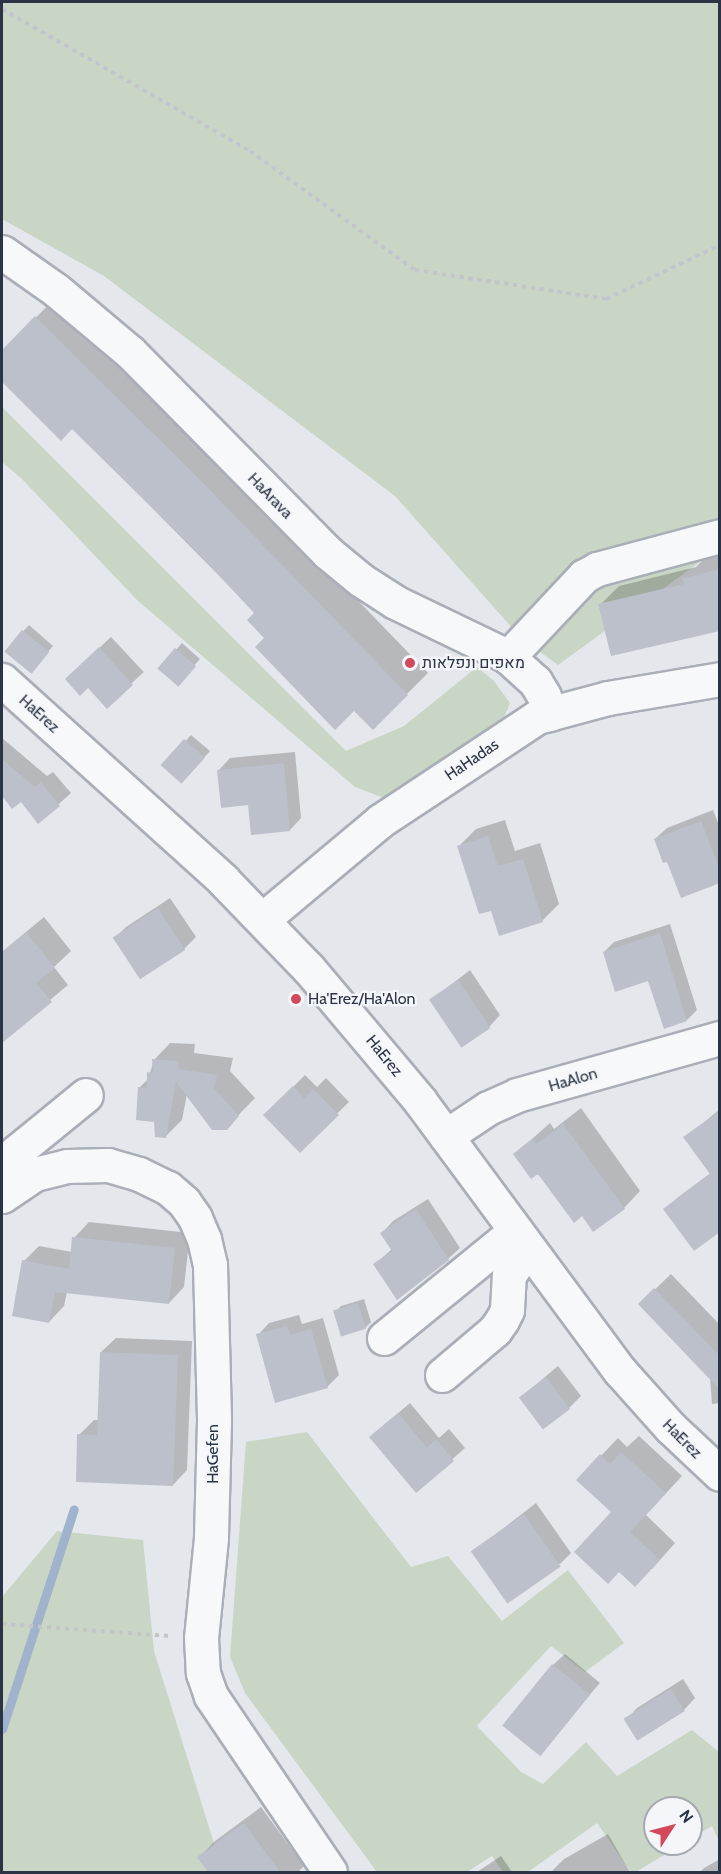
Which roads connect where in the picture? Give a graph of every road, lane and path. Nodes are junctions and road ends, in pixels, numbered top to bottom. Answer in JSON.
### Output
{"nodes":[{"id":1,"x":2,"y":9,"type":"edge"},
{"id":2,"x":720,"y":245,"type":"edge"},
{"id":3,"x":2,"y":252,"type":"edge"},
{"id":4,"x":720,"y":536,"type":"edge"},
{"id":5,"x":508,"y":657,"type":"junction"},
{"id":6,"x":720,"y":679,"type":"edge"},
{"id":7,"x":2,"y":680,"type":"edge"},
{"id":8,"x":549,"y":714,"type":"junction"},
{"id":9,"x":263,"y":919,"type":"junction"},
{"id":10,"x":716,"y":1045,"type":"edge"},
{"id":11,"x":86,"y":1095,"type":"dead end"},
{"id":12,"x":446,"y":1136,"type":"junction"},
{"id":13,"x":10,"y":1191,"type":"edge"},
{"id":14,"x":521,"y":1239,"type":"junction"},
{"id":15,"x":384,"y":1338,"type":"dead end"},
{"id":16,"x":442,"y":1375,"type":"dead end"},
{"id":17,"x":720,"y":1474,"type":"edge"},
{"id":18,"x":2,"y":1624,"type":"edge"},
{"id":19,"x":201,"y":1638,"type":"junction"},
{"id":20,"x":330,"y":1872,"type":"edge"}],
"edges":[{"from":1,"to":2,"type":"path"},
{"from":3,"to":5,"type":"street","name":"HaArava"},
{"from":4,"to":5,"type":"street"},
{"from":5,"to":8,"type":"street","name":"HaArava"},
{"from":6,"to":8,"type":"street","name":"HaHadas"},
{"from":7,"to":9,"type":"street","name":"HaErez"},
{"from":8,"to":9,"type":"street","name":"HaHadas"},
{"from":9,"to":12,"type":"street","name":"HaErez"},
{"from":10,"to":12,"type":"street","name":"HaAlon"},
{"from":11,"to":13,"type":"street"},
{"from":12,"to":14,"type":"street","name":"HaErez"},
{"from":13,"to":19,"type":"street","name":"HaGefen"},
{"from":14,"to":15,"type":"street"},
{"from":14,"to":16,"type":"street"},
{"from":14,"to":17,"type":"street","name":"HaErez"},
{"from":18,"to":19,"type":"path"},
{"from":19,"to":20,"type":"street","name":"HaGefen"}]}
